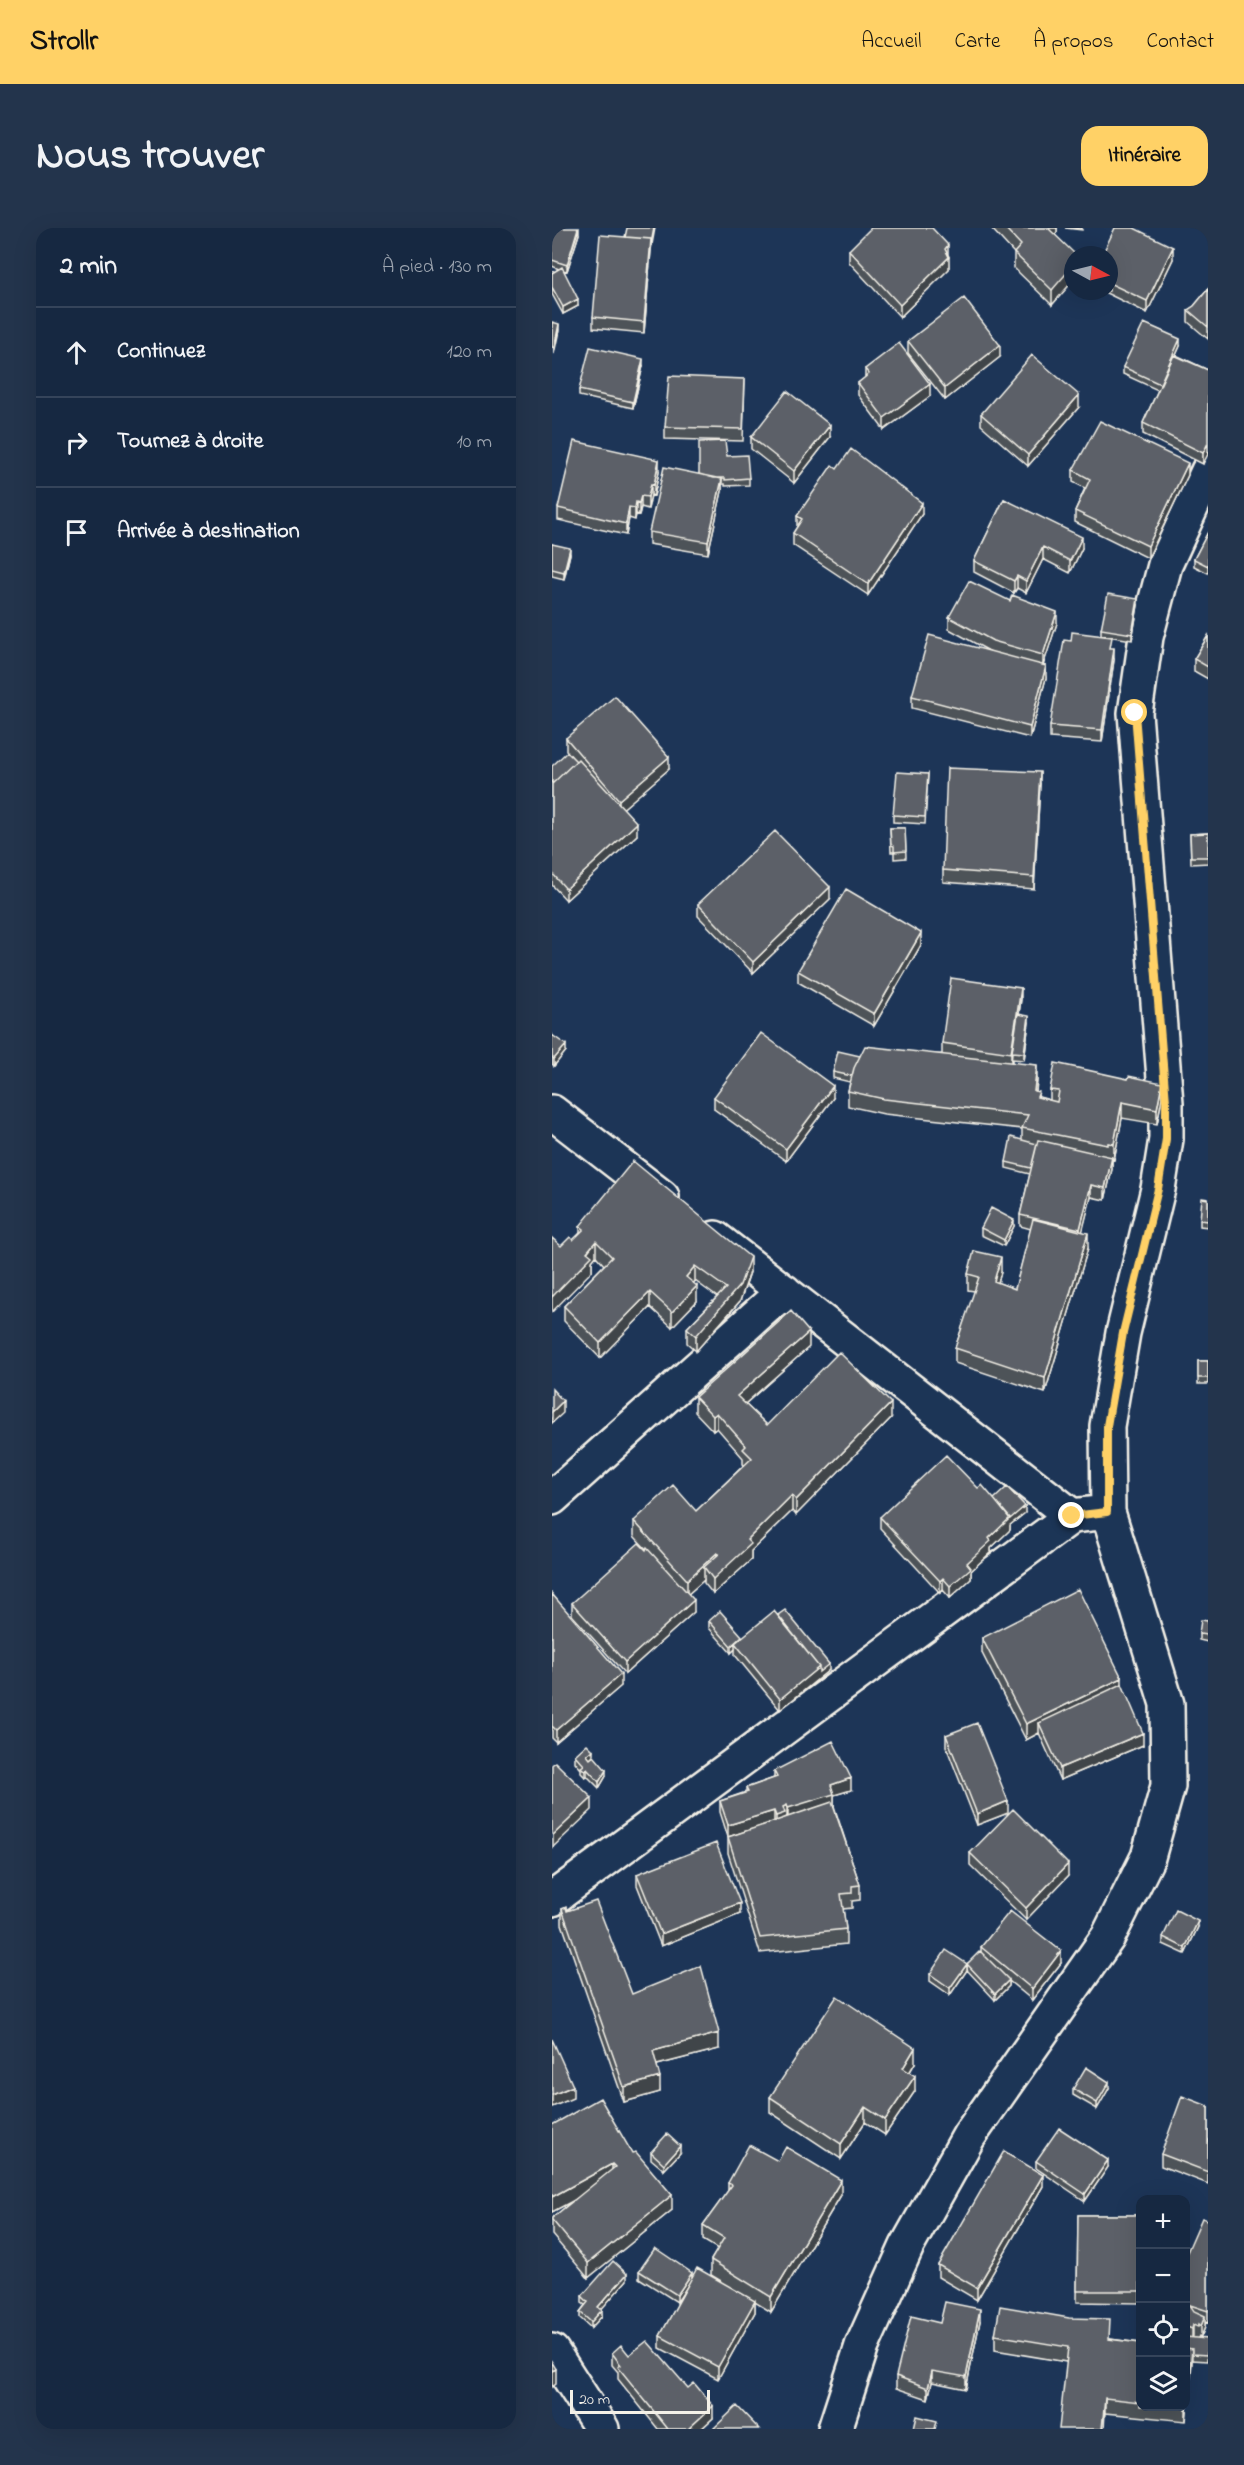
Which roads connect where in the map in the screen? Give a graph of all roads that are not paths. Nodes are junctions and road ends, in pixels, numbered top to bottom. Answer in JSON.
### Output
{"nodes":[{"id":1,"x":1208,"y":471,"type":"edge"},
{"id":2,"x":552,"y":1112,"type":"edge"},
{"id":3,"x":784,"y":1291,"type":"junction"},
{"id":4,"x":552,"y":1498,"type":"edge"},
{"id":5,"x":1107,"y":1512,"type":"junction"},
{"id":6,"x":1072,"y":1516,"type":"junction"},
{"id":7,"x":552,"y":1899,"type":"edge"},
{"id":8,"x":552,"y":2351,"type":"edge"},
{"id":9,"x":603,"y":2429,"type":"edge"},
{"id":10,"x":835,"y":2429,"type":"edge"}],
"edges":[{"from":1,"to":5,"type":"street"},
{"from":2,"to":3,"type":"street"},
{"from":3,"to":4,"type":"street"},
{"from":3,"to":6,"type":"street"},
{"from":5,"to":6,"type":"street"},
{"from":5,"to":10,"type":"street"},
{"from":6,"to":7,"type":"street"},
{"from":8,"to":9,"type":"street"}]}
